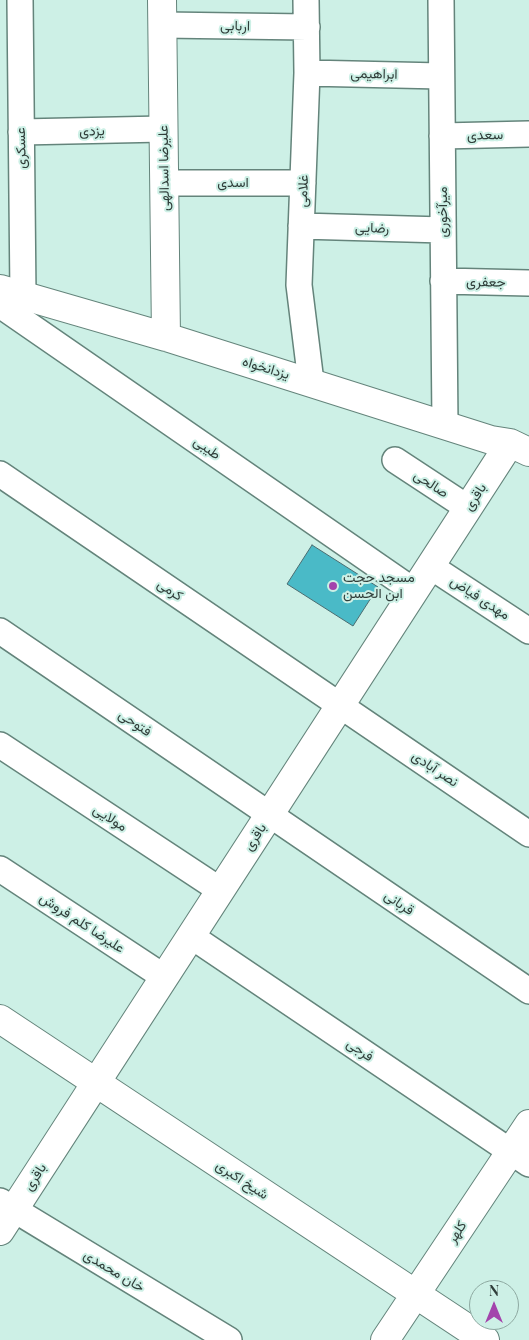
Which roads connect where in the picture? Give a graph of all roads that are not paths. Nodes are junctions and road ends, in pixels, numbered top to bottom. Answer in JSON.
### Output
{"nodes":[{"id":1,"x":20,"y":0,"type":"edge"},
{"id":2,"x":306,"y":0,"type":"edge"},
{"id":3,"x":441,"y":0,"type":"edge"},
{"id":4,"x":163,"y":13,"type":"edge"},
{"id":5,"x":307,"y":27,"type":"junction"},
{"id":6,"x":307,"y":73,"type":"junction"},
{"id":7,"x":441,"y":76,"type":"junction"},
{"id":8,"x":10,"y":93,"type":"edge"},
{"id":9,"x":163,"y":130,"type":"junction"},
{"id":10,"x":21,"y":132,"type":"junction"},
{"id":11,"x":529,"y":134,"type":"edge"},
{"id":12,"x":442,"y":136,"type":"junction"},
{"id":13,"x":164,"y":183,"type":"junction"},
{"id":14,"x":303,"y":183,"type":"junction"},
{"id":15,"x":302,"y":226,"type":"junction"},
{"id":16,"x":443,"y":230,"type":"junction"},
{"id":17,"x":443,"y":281,"type":"junction"},
{"id":18,"x":529,"y":282,"type":"edge"},
{"id":19,"x":8,"y":297,"type":"edge"},
{"id":20,"x":166,"y":337,"type":"junction"},
{"id":21,"x":310,"y":382,"type":"junction"},
{"id":22,"x":444,"y":424,"type":"junction"},
{"id":23,"x":520,"y":448,"type":"edge"},
{"id":24,"x":395,"y":460,"type":"dead end"},
{"id":25,"x":0,"y":474,"type":"edge"},
{"id":26,"x":468,"y":508,"type":"junction"},
{"id":27,"x":430,"y":566,"type":"junction"},
{"id":28,"x":414,"y":591,"type":"junction"},
{"id":29,"x":0,"y":631,"type":"edge"},
{"id":30,"x":529,"y":631,"type":"edge"},
{"id":31,"x":340,"y":705,"type":"junction"},
{"id":32,"x":0,"y":745,"type":"edge"},
{"id":33,"x":270,"y":814,"type":"junction"},
{"id":34,"x":529,"y":834,"type":"edge"},
{"id":35,"x":0,"y":869,"type":"edge"},
{"id":36,"x":220,"y":890,"type":"junction"},
{"id":37,"x":191,"y":936,"type":"junction"},
{"id":38,"x":164,"y":977,"type":"junction"},
{"id":39,"x":529,"y":991,"type":"edge"},
{"id":40,"x":0,"y":1019,"type":"edge"},
{"id":41,"x":96,"y":1083,"type":"junction"},
{"id":42,"x":529,"y":1124,"type":"edge"},
{"id":43,"x":520,"y":1158,"type":"edge"},
{"id":44,"x":4,"y":1214,"type":"edge"},
{"id":45,"x":416,"y":1294,"type":"junction"},
{"id":46,"x":229,"y":1340,"type":"edge"},
{"id":47,"x":385,"y":1340,"type":"edge"},
{"id":48,"x":485,"y":1340,"type":"edge"}],
"edges":[{"from":1,"to":8,"type":"street","name":"عسکری"},
{"from":2,"to":5,"type":"street","name":"غلامی"},
{"from":3,"to":7,"type":"street","name":"میرآخوری"},
{"from":4,"to":5,"type":"street","name":"اربابی"},
{"from":4,"to":9,"type":"street","name":"علیرضا اسدالهی"},
{"from":5,"to":6,"type":"street","name":"غلامی"},
{"from":6,"to":7,"type":"street","name":"ابراهیمی"},
{"from":6,"to":14,"type":"street","name":"غلامی"},
{"from":7,"to":12,"type":"street","name":"میرآخوری"},
{"from":8,"to":10,"type":"street","name":"عسکری"},
{"from":9,"to":10,"type":"street","name":"یزدی"},
{"from":9,"to":13,"type":"street","name":"علیرضا اسدالهی"},
{"from":10,"to":19,"type":"street","name":"عسکری"},
{"from":11,"to":12,"type":"street","name":"سعدی"},
{"from":12,"to":16,"type":"street","name":"میرآخوری"},
{"from":13,"to":14,"type":"street","name":"اسدی"},
{"from":13,"to":20,"type":"street","name":"علیرضا اسدالهی"},
{"from":14,"to":15,"type":"street","name":"غلامی"},
{"from":15,"to":16,"type":"street","name":"رضایی"},
{"from":15,"to":21,"type":"street","name":"غلامی"},
{"from":16,"to":17,"type":"street","name":"میرآخوری"},
{"from":17,"to":18,"type":"street","name":"جعفری"},
{"from":17,"to":22,"type":"street","name":"میرآخوری"},
{"from":19,"to":20,"type":"street","name":"یزدانخواه"},
{"from":19,"to":28,"type":"street","name":"طیبی"},
{"from":20,"to":21,"type":"street","name":"یزدانخواه"},
{"from":21,"to":22,"type":"street","name":"یزدانخواه"},
{"from":22,"to":23,"type":"street","name":"یزدانخواه"},
{"from":23,"to":26,"type":"street","name":"باقری"},
{"from":24,"to":26,"type":"street","name":"صالحی"},
{"from":25,"to":31,"type":"street","name":"کرمی"},
{"from":26,"to":27,"type":"street","name":"باقری"},
{"from":27,"to":28,"type":"street","name":"باقری"},
{"from":27,"to":30,"type":"street","name":"مهدی فیاض"},
{"from":28,"to":31,"type":"street","name":"باقری"},
{"from":29,"to":33,"type":"street","name":"فتوحی"},
{"from":31,"to":33,"type":"street","name":"باقری"},
{"from":31,"to":34,"type":"street","name":"نصر آبادی"},
{"from":32,"to":36,"type":"street","name":"مولایی"},
{"from":33,"to":36,"type":"street","name":"باقری"},
{"from":33,"to":39,"type":"street","name":"قربانی"},
{"from":35,"to":38,"type":"street","name":"علیرضا کلم فروش"},
{"from":36,"to":37,"type":"street","name":"باقری"},
{"from":37,"to":38,"type":"street","name":"باقری"},
{"from":37,"to":43,"type":"street","name":"فرجی"},
{"from":38,"to":41,"type":"street","name":"باقری"},
{"from":40,"to":41,"type":"street","name":"شیخ اکبری"},
{"from":41,"to":44,"type":"street","name":"باقری"},
{"from":41,"to":45,"type":"street","name":"شیخ اکبری"},
{"from":42,"to":43,"type":"street","name":"کلهر"},
{"from":43,"to":45,"type":"street","name":"کلهر"},
{"from":44,"to":46,"type":"street","name":"خان محمدی"},
{"from":45,"to":47,"type":"street","name":"کلهر"},
{"from":45,"to":48,"type":"street","name":"شیخ اکبری"}]}
